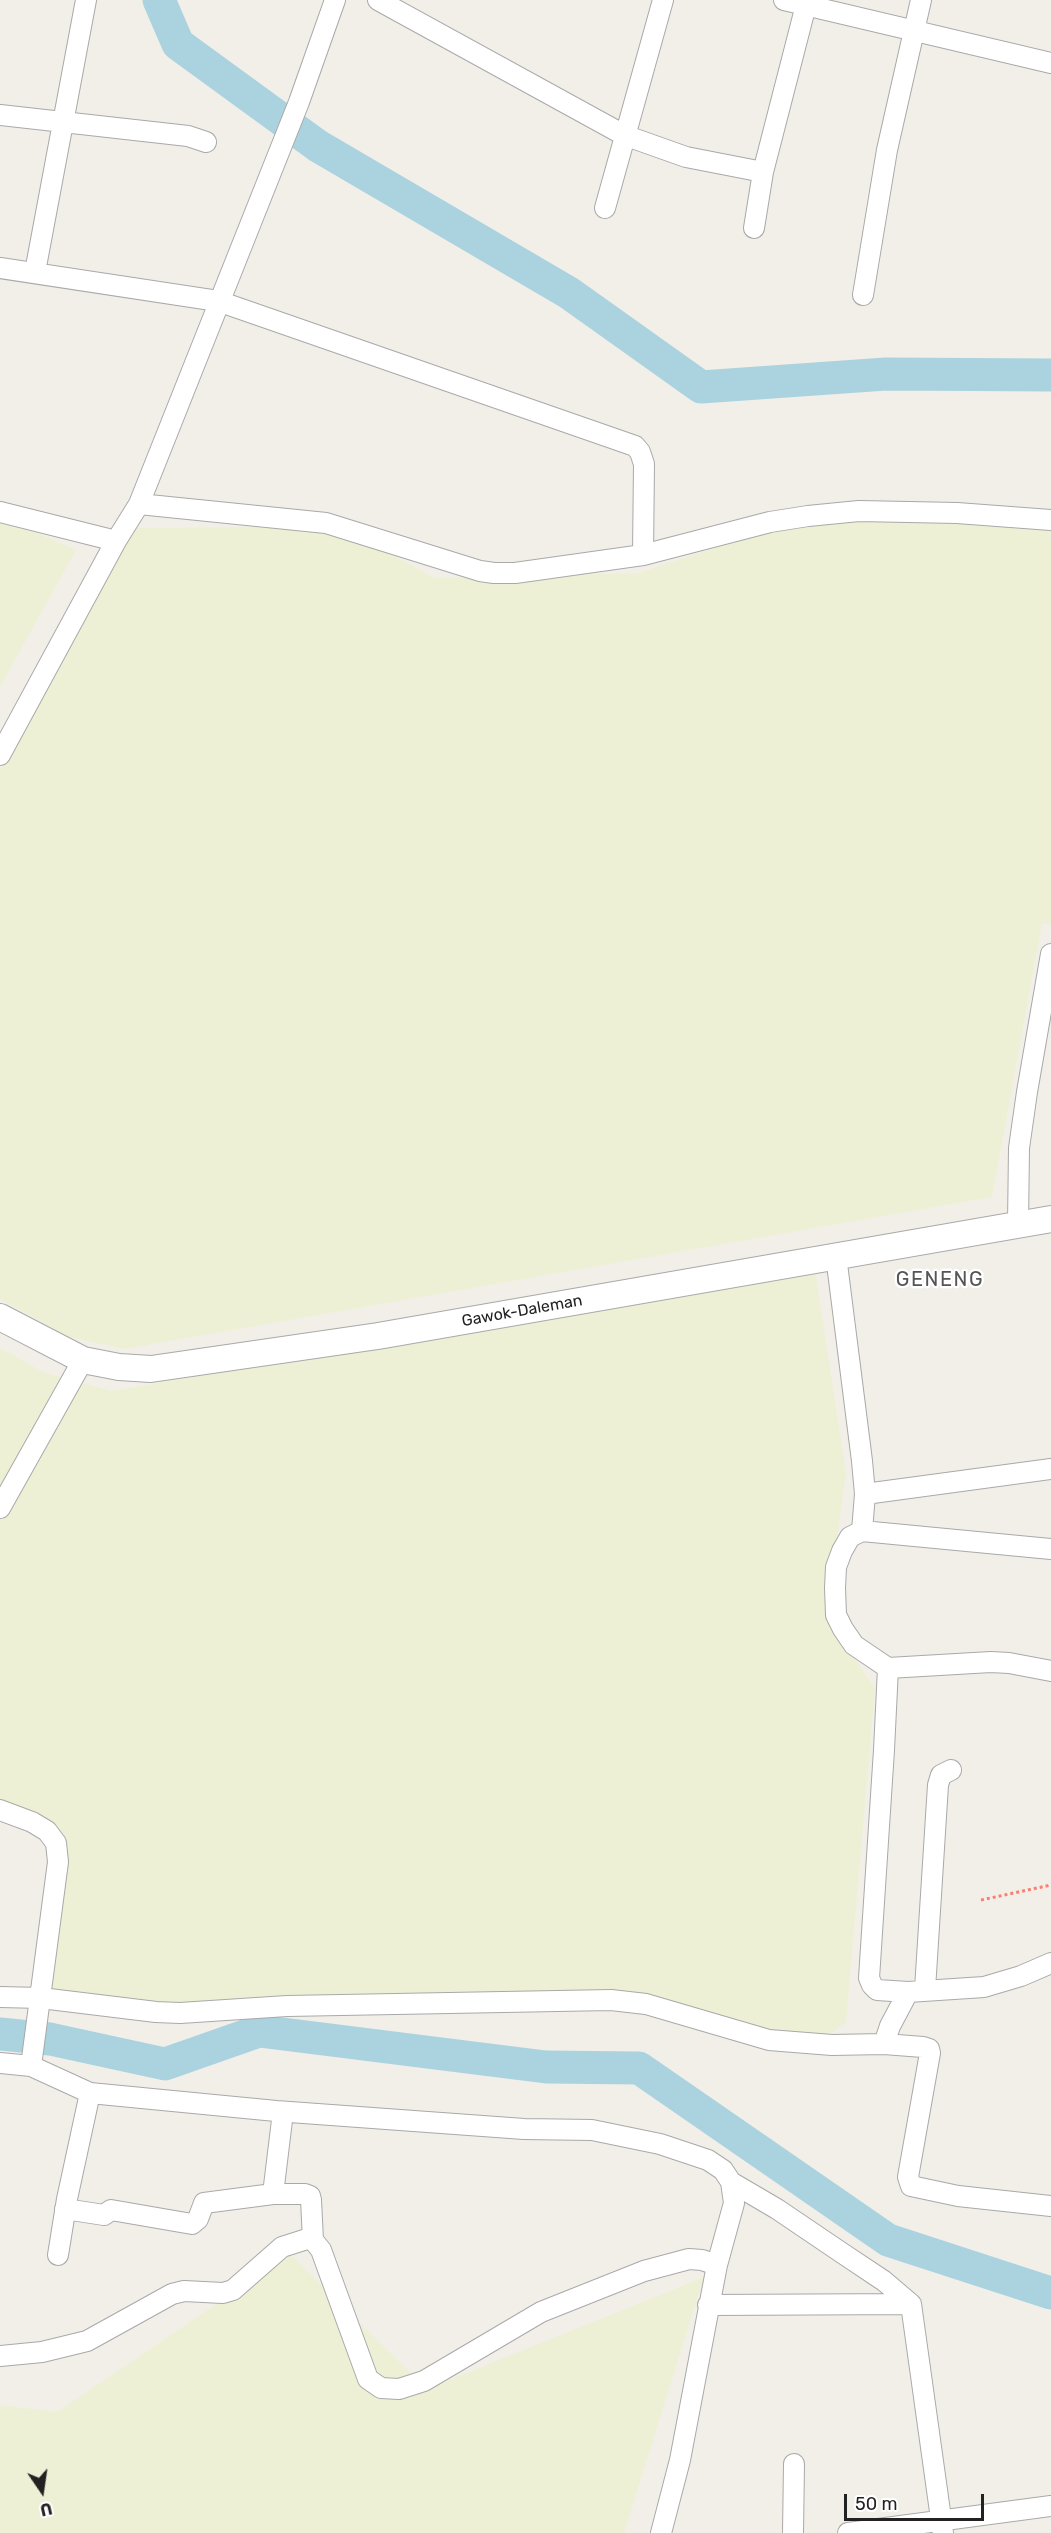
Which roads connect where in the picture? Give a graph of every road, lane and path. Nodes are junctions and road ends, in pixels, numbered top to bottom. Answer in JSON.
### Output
{"nodes":[{"id":1,"x":86,"y":0,"type":"edge"},
{"id":2,"x":335,"y":0,"type":"edge"},
{"id":3,"x":378,"y":0,"type":"edge"},
{"id":4,"x":663,"y":0,"type":"edge"},
{"id":5,"x":784,"y":0,"type":"edge"},
{"id":6,"x":921,"y":0,"type":"edge"},
{"id":7,"x":806,"y":5,"type":"junction"},
{"id":8,"x":914,"y":31,"type":"junction"},
{"id":9,"x":1051,"y":63,"type":"edge"},
{"id":10,"x":0,"y":115,"type":"edge"},
{"id":11,"x":63,"y":123,"type":"junction"},
{"id":12,"x":624,"y":135,"type":"junction"},
{"id":13,"x":206,"y":142,"type":"dead end"},
{"id":14,"x":763,"y":172,"type":"junction"},
{"id":15,"x":605,"y":208,"type":"dead end"},
{"id":16,"x":754,"y":228,"type":"dead end"},
{"id":17,"x":0,"y":268,"type":"edge"},
{"id":18,"x":35,"y":272,"type":"junction"},
{"id":19,"x":863,"y":295,"type":"dead end"},
{"id":20,"x":218,"y":301,"type":"junction"},
{"id":21,"x":139,"y":504,"type":"junction"},
{"id":22,"x":0,"y":512,"type":"edge"},
{"id":23,"x":1051,"y":520,"type":"edge"},
{"id":24,"x":116,"y":541,"type":"junction"},
{"id":25,"x":644,"y":555,"type":"junction"},
{"id":26,"x":3,"y":750,"type":"edge"},
{"id":27,"x":1051,"y":954,"type":"edge"},
{"id":28,"x":1051,"y":1219,"type":"edge"},
{"id":29,"x":1018,"y":1224,"type":"junction"},
{"id":30,"x":836,"y":1256,"type":"junction"},
{"id":31,"x":0,"y":1317,"type":"edge"},
{"id":32,"x":83,"y":1360,"type":"junction"},
{"id":33,"x":1051,"y":1469,"type":"edge"},
{"id":34,"x":865,"y":1494,"type":"junction"},
{"id":35,"x":0,"y":1508,"type":"edge"},
{"id":36,"x":862,"y":1531,"type":"junction"},
{"id":37,"x":1051,"y":1550,"type":"edge"},
{"id":38,"x":888,"y":1668,"type":"junction"},
{"id":39,"x":1051,"y":1671,"type":"edge"},
{"id":40,"x":951,"y":1770,"type":"dead end"},
{"id":41,"x":0,"y":1810,"type":"edge"},
{"id":42,"x":1051,"y":1885,"type":"edge"},
{"id":43,"x":981,"y":1900,"type":"dead end"},
{"id":44,"x":1051,"y":1964,"type":"edge"},
{"id":45,"x":43,"y":1981,"type":"junction"},
{"id":46,"x":917,"y":1990,"type":"junction"},
{"id":47,"x":0,"y":1997,"type":"edge"},
{"id":48,"x":887,"y":2035,"type":"junction"},
{"id":49,"x":32,"y":2062,"type":"junction"},
{"id":50,"x":0,"y":2063,"type":"edge"},
{"id":51,"x":90,"y":2093,"type":"junction"},
{"id":52,"x":283,"y":2112,"type":"junction"},
{"id":53,"x":731,"y":2182,"type":"junction"},
{"id":54,"x":273,"y":2194,"type":"junction"},
{"id":55,"x":1051,"y":2206,"type":"edge"},
{"id":56,"x":65,"y":2210,"type":"junction"},
{"id":57,"x":313,"y":2240,"type":"junction"},
{"id":58,"x":58,"y":2255,"type":"dead end"},
{"id":59,"x":717,"y":2265,"type":"junction"},
{"id":60,"x":911,"y":2304,"type":"junction"},
{"id":61,"x":708,"y":2305,"type":"junction"},
{"id":62,"x":0,"y":2356,"type":"edge"},
{"id":63,"x":794,"y":2464,"type":"dead end"},
{"id":64,"x":1051,"y":2506,"type":"edge"},
{"id":65,"x":942,"y":2527,"type":"edge"},
{"id":66,"x":661,"y":2533,"type":"edge"},
{"id":67,"x":793,"y":2533,"type":"edge"},
{"id":68,"x":848,"y":2533,"type":"edge"}],
"edges":[{"from":1,"to":11,"type":"street"},
{"from":2,"to":20,"type":"street"},
{"from":3,"to":12,"type":"street"},
{"from":4,"to":12,"type":"street"},
{"from":5,"to":7,"type":"street"},
{"from":6,"to":8,"type":"street"},
{"from":7,"to":8,"type":"street"},
{"from":7,"to":14,"type":"street"},
{"from":8,"to":9,"type":"street"},
{"from":8,"to":19,"type":"street"},
{"from":10,"to":11,"type":"street"},
{"from":11,"to":13,"type":"street"},
{"from":11,"to":18,"type":"street"},
{"from":12,"to":14,"type":"street"},
{"from":12,"to":15,"type":"street"},
{"from":14,"to":16,"type":"street"},
{"from":17,"to":18,"type":"street"},
{"from":18,"to":20,"type":"street"},
{"from":20,"to":21,"type":"street"},
{"from":20,"to":25,"type":"street"},
{"from":21,"to":24,"type":"street"},
{"from":21,"to":25,"type":"street"},
{"from":22,"to":24,"type":"street"},
{"from":23,"to":25,"type":"street"},
{"from":24,"to":26,"type":"street"},
{"from":27,"to":29,"type":"street"},
{"from":28,"to":29,"type":"street","name":"Gawok-Daleman"},
{"from":29,"to":30,"type":"street","name":"Gawok-Daleman"},
{"from":30,"to":32,"type":"street","name":"Gawok-Daleman"},
{"from":30,"to":34,"type":"street"},
{"from":31,"to":32,"type":"street","name":"Gawok-Daleman"},
{"from":32,"to":35,"type":"street"},
{"from":33,"to":34,"type":"street"},
{"from":34,"to":36,"type":"street"},
{"from":36,"to":37,"type":"street"},
{"from":36,"to":38,"type":"street"},
{"from":38,"to":39,"type":"street"},
{"from":38,"to":46,"type":"street"},
{"from":40,"to":46,"type":"street"},
{"from":41,"to":45,"type":"street"},
{"from":42,"to":43,"type":"path"},
{"from":44,"to":46,"type":"street"},
{"from":45,"to":47,"type":"street"},
{"from":45,"to":48,"type":"street"},
{"from":45,"to":49,"type":"street"},
{"from":46,"to":48,"type":"street"},
{"from":48,"to":55,"type":"street"},
{"from":49,"to":50,"type":"street"},
{"from":49,"to":51,"type":"street"},
{"from":51,"to":52,"type":"street"},
{"from":51,"to":56,"type":"street"},
{"from":52,"to":53,"type":"street"},
{"from":52,"to":54,"type":"street"},
{"from":53,"to":59,"type":"street"},
{"from":53,"to":60,"type":"street"},
{"from":54,"to":56,"type":"street"},
{"from":54,"to":57,"type":"street"},
{"from":56,"to":58,"type":"street"},
{"from":57,"to":59,"type":"street"},
{"from":57,"to":62,"type":"street"},
{"from":59,"to":61,"type":"street"},
{"from":60,"to":61,"type":"street"},
{"from":60,"to":65,"type":"street"},
{"from":61,"to":66,"type":"street"},
{"from":63,"to":67,"type":"street"},
{"from":64,"to":65,"type":"street"},
{"from":65,"to":68,"type":"street"}]}
